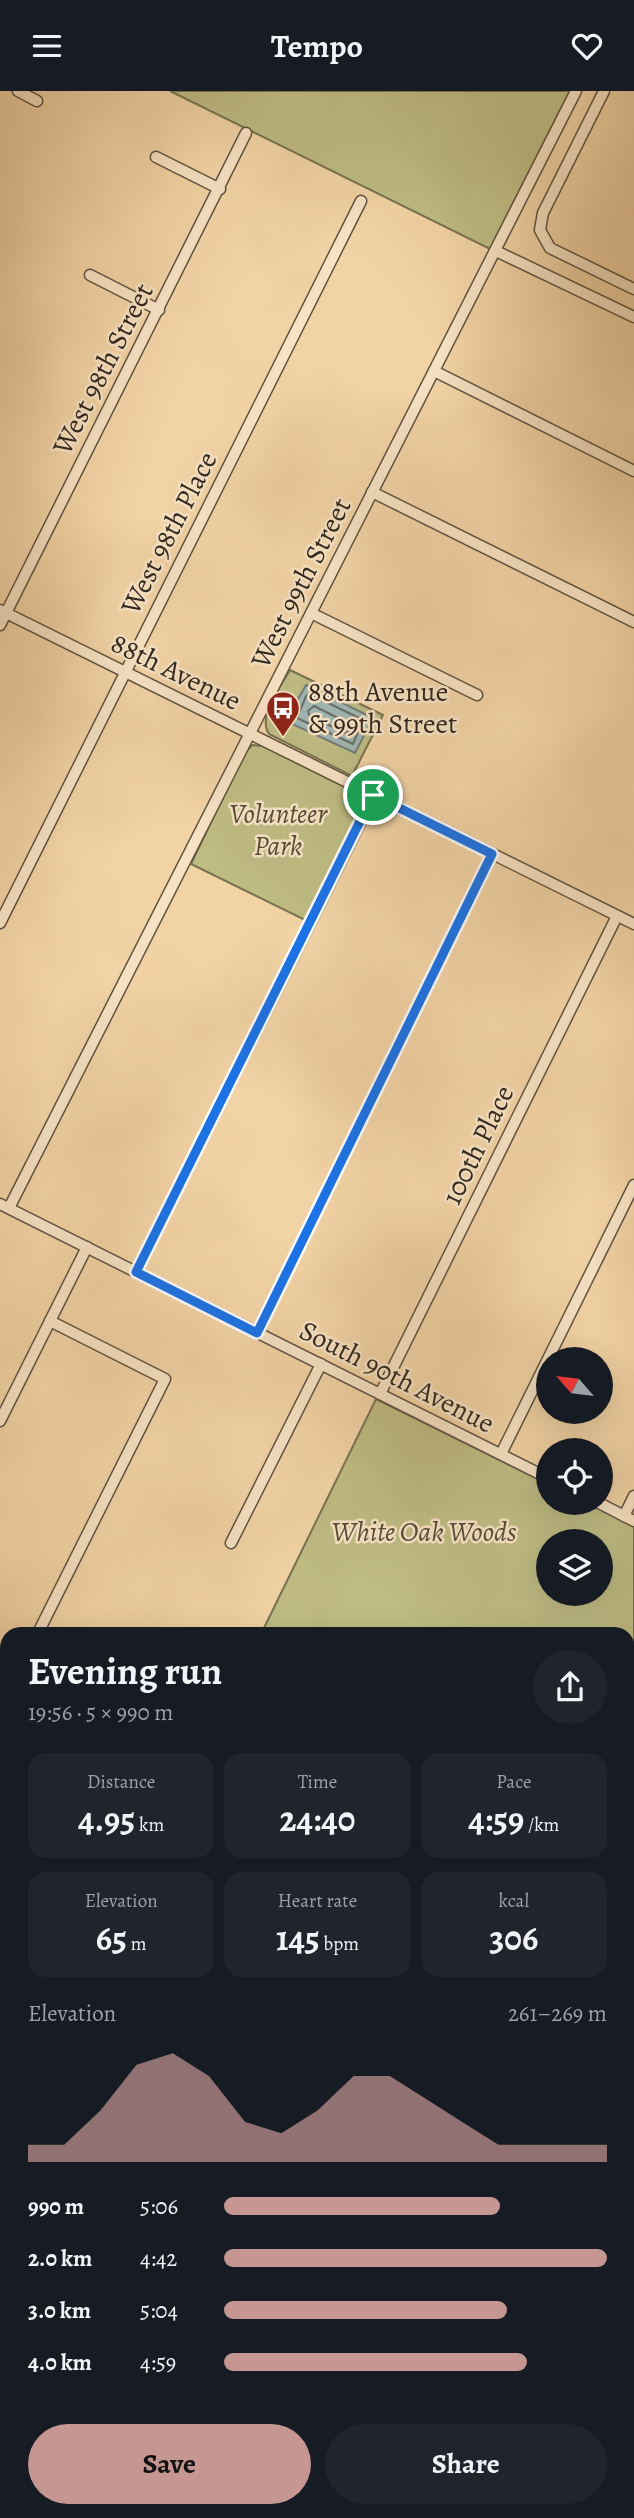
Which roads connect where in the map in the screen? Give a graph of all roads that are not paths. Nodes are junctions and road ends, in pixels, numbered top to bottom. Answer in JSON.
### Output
{"nodes":[{"id":1,"x":18,"y":91,"type":"edge"},
{"id":2,"x":576,"y":91,"type":"edge"},
{"id":3,"x":604,"y":91,"type":"edge"},
{"id":4,"x":37,"y":101,"type":"dead end"},
{"id":5,"x":246,"y":133,"type":"dead end"},
{"id":6,"x":156,"y":157,"type":"dead end"},
{"id":7,"x":219,"y":189,"type":"junction"},
{"id":8,"x":361,"y":201,"type":"dead end"},
{"id":9,"x":496,"y":251,"type":"junction"},
{"id":10,"x":90,"y":275,"type":"dead end"},
{"id":11,"x":634,"y":289,"type":"edge"},
{"id":12,"x":159,"y":310,"type":"junction"},
{"id":13,"x":634,"y":317,"type":"edge"},
{"id":14,"x":434,"y":370,"type":"junction"},
{"id":15,"x":634,"y":471,"type":"edge"},
{"id":16,"x":372,"y":492,"type":"junction"},
{"id":17,"x":3,"y":612,"type":"edge"},
{"id":18,"x":311,"y":613,"type":"junction"},
{"id":19,"x":634,"y":622,"type":"edge"},
{"id":20,"x":0,"y":625,"type":"edge"},
{"id":21,"x":125,"y":673,"type":"junction"},
{"id":22,"x":477,"y":695,"type":"dead end"},
{"id":23,"x":250,"y":734,"type":"junction"},
{"id":24,"x":373,"y":795,"type":"junction"},
{"id":25,"x":492,"y":854,"type":"junction"},
{"id":26,"x":617,"y":916,"type":"junction"},
{"id":27,"x":0,"y":923,"type":"edge"},
{"id":28,"x":634,"y":924,"type":"edge"},
{"id":29,"x":634,"y":1185,"type":"edge"},
{"id":30,"x":4,"y":1206,"type":"edge"},
{"id":31,"x":87,"y":1247,"type":"junction"},
{"id":32,"x":136,"y":1272,"type":"junction"},
{"id":33,"x":50,"y":1321,"type":"junction"},
{"id":34,"x":257,"y":1333,"type":"junction"},
{"id":35,"x":321,"y":1364,"type":"junction"},
{"id":36,"x":380,"y":1394,"type":"junction"},
{"id":37,"x":0,"y":1422,"type":"edge"},
{"id":38,"x":501,"y":1454,"type":"junction"},
{"id":39,"x":536,"y":1472,"type":"edge"},
{"id":40,"x":634,"y":1496,"type":"edge"},
{"id":41,"x":613,"y":1510,"type":"edge"},
{"id":42,"x":629,"y":1518,"type":"edge"},
{"id":43,"x":231,"y":1543,"type":"dead end"},
{"id":44,"x":41,"y":1627,"type":"edge"}],
"edges":[{"from":1,"to":4,"type":"street"},
{"from":2,"to":9,"type":"street","name":"West 99th Street"},
{"from":3,"to":11,"type":"street"},
{"from":5,"to":7,"type":"street","name":"West 98th Street"},
{"from":6,"to":7,"type":"street"},
{"from":7,"to":12,"type":"street","name":"West 98th Street"},
{"from":8,"to":21,"type":"street","name":"West 98th Place"},
{"from":9,"to":13,"type":"street"},
{"from":9,"to":14,"type":"street","name":"West 99th Street"},
{"from":10,"to":12,"type":"street"},
{"from":12,"to":17,"type":"street","name":"West 98th Street"},
{"from":14,"to":15,"type":"street"},
{"from":14,"to":16,"type":"street","name":"West 99th Street"},
{"from":16,"to":18,"type":"street","name":"West 99th Street"},
{"from":16,"to":19,"type":"street"},
{"from":17,"to":20,"type":"street","name":"West 98th Street"},
{"from":17,"to":21,"type":"street","name":"88th Avenue"},
{"from":18,"to":22,"type":"street"},
{"from":18,"to":23,"type":"street","name":"West 99th Street"},
{"from":21,"to":23,"type":"street","name":"88th Avenue"},
{"from":21,"to":27,"type":"street","name":"West 98th Place"},
{"from":23,"to":24,"type":"street","name":"88th Avenue"},
{"from":23,"to":30,"type":"street","name":"West 99th Street"},
{"from":24,"to":25,"type":"street","name":"88th Avenue"},
{"from":24,"to":32,"type":"street"},
{"from":25,"to":26,"type":"street","name":"88th Avenue"},
{"from":25,"to":34,"type":"street"},
{"from":26,"to":28,"type":"street","name":"88th Avenue"},
{"from":26,"to":36,"type":"street","name":"100th Place"},
{"from":29,"to":38,"type":"street"},
{"from":30,"to":31,"type":"street","name":"South 90th Avenue"},
{"from":31,"to":32,"type":"street","name":"South 90th Avenue"},
{"from":31,"to":33,"type":"street"},
{"from":32,"to":34,"type":"street","name":"South 90th Avenue"},
{"from":33,"to":37,"type":"street"},
{"from":33,"to":44,"type":"street"},
{"from":34,"to":35,"type":"street","name":"South 90th Avenue"},
{"from":35,"to":36,"type":"street","name":"South 90th Avenue"},
{"from":35,"to":43,"type":"street"},
{"from":36,"to":38,"type":"street","name":"South 90th Avenue"},
{"from":38,"to":39,"type":"street","name":"South 90th Avenue"},
{"from":40,"to":42,"type":"street"},
{"from":41,"to":42,"type":"street"}]}
